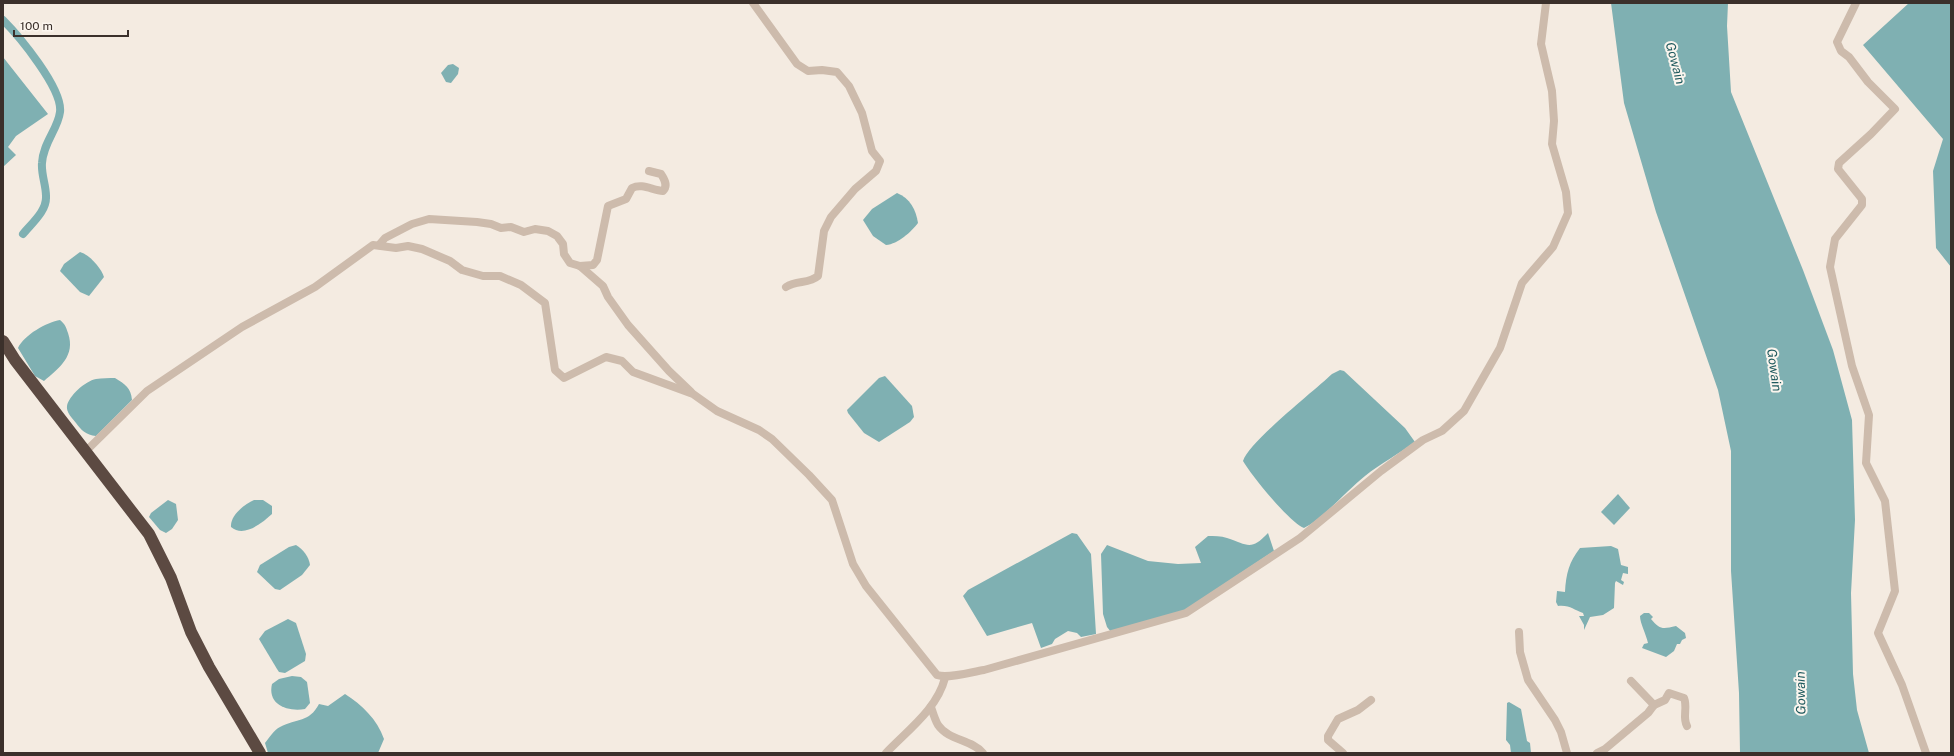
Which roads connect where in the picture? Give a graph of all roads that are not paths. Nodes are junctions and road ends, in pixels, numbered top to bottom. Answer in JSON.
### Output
{"nodes":[{"id":1,"x":753,"y":3,"type":"edge"},
{"id":2,"x":1546,"y":3,"type":"edge"},
{"id":3,"x":1856,"y":3,"type":"edge"},
{"id":4,"x":649,"y":171,"type":"dead end"},
{"id":5,"x":379,"y":245,"type":"junction"},
{"id":6,"x":580,"y":266,"type":"junction"},
{"id":7,"x":786,"y":287,"type":"dead end"},
{"id":8,"x":3,"y":341,"type":"edge"},
{"id":9,"x":693,"y":394,"type":"junction"},
{"id":10,"x":85,"y":452,"type":"junction"},
{"id":11,"x":1518,"y":632,"type":"dead end"},
{"id":12,"x":945,"y":678,"type":"junction"},
{"id":13,"x":1631,"y":681,"type":"dead end"},
{"id":14,"x":1371,"y":700,"type":"dead end"},
{"id":15,"x":1654,"y":705,"type":"junction"},
{"id":16,"x":931,"y":707,"type":"junction"},
{"id":17,"x":1687,"y":726,"type":"dead end"},
{"id":18,"x":260,"y":753,"type":"edge"},
{"id":19,"x":886,"y":753,"type":"edge"},
{"id":20,"x":983,"y":753,"type":"edge"},
{"id":21,"x":1343,"y":753,"type":"edge"},
{"id":22,"x":1567,"y":753,"type":"edge"},
{"id":23,"x":1597,"y":753,"type":"edge"},
{"id":24,"x":1926,"y":753,"type":"edge"}],
"edges":[{"from":1,"to":7,"type":"street"},
{"from":2,"to":12,"type":"street"},
{"from":3,"to":24,"type":"street"},
{"from":4,"to":6,"type":"street"},
{"from":5,"to":6,"type":"street"},
{"from":5,"to":9,"type":"street"},
{"from":5,"to":10,"type":"street"},
{"from":6,"to":9,"type":"street"},
{"from":8,"to":10,"type":"highway"},
{"from":9,"to":12,"type":"street"},
{"from":10,"to":18,"type":"highway"},
{"from":11,"to":22,"type":"street"},
{"from":12,"to":16,"type":"street"},
{"from":13,"to":15,"type":"street"},
{"from":14,"to":21,"type":"street"},
{"from":15,"to":17,"type":"street"},
{"from":15,"to":23,"type":"street"},
{"from":16,"to":19,"type":"street"},
{"from":16,"to":20,"type":"street"}]}
